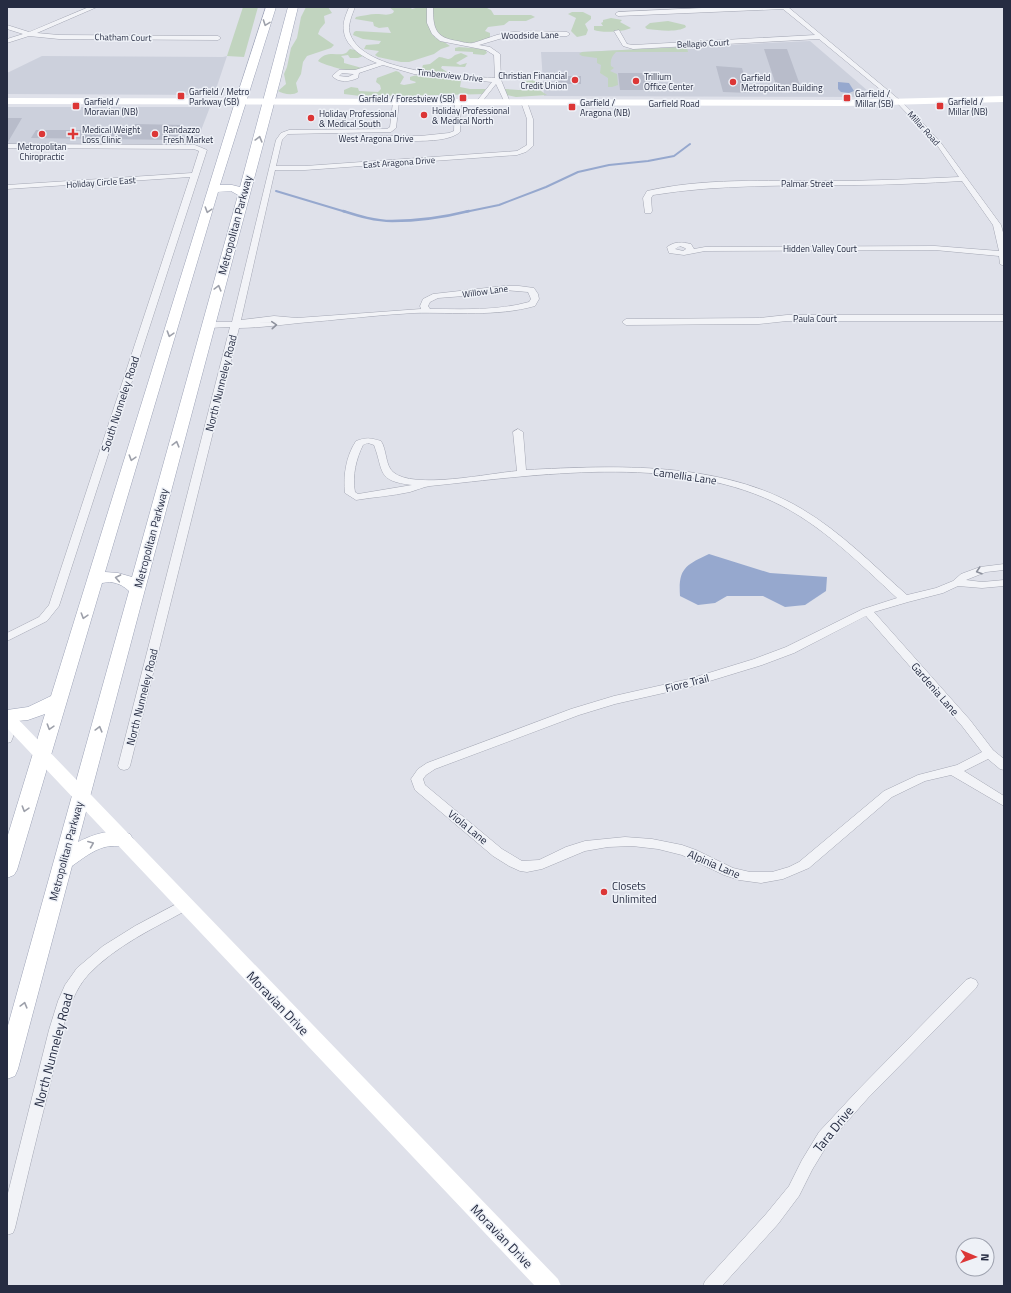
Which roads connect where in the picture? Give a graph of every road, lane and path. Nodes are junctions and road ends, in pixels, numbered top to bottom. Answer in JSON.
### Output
{"nodes":[{"id":1,"x":94,"y":7,"type":"edge"},
{"id":2,"x":271,"y":7,"type":"edge"},
{"id":3,"x":293,"y":7,"type":"edge"},
{"id":4,"x":352,"y":7,"type":"edge"},
{"id":5,"x":430,"y":7,"type":"edge"},
{"id":6,"x":759,"y":7,"type":"edge"},
{"id":7,"x":783,"y":7,"type":"edge"},
{"id":8,"x":618,"y":14,"type":"dead end"},
{"id":9,"x":7,"y":27,"type":"edge"},
{"id":10,"x":617,"y":31,"type":"dead end"},
{"id":11,"x":29,"y":34,"type":"junction"},
{"id":12,"x":567,"y":34,"type":"dead end"},
{"id":13,"x":817,"y":35,"type":"junction"},
{"id":14,"x":218,"y":38,"type":"dead end"},
{"id":15,"x":260,"y":38,"type":"junction"},
{"id":16,"x":7,"y":41,"type":"edge"},
{"id":17,"x":7,"y":46,"type":"edge"},
{"id":18,"x":471,"y":46,"type":"junction"},
{"id":19,"x":383,"y":63,"type":"junction"},
{"id":20,"x":355,"y":72,"type":"dead end"},
{"id":21,"x":498,"y":80,"type":"junction"},
{"id":22,"x":275,"y":81,"type":"junction"},
{"id":23,"x":1004,"y":99,"type":"edge"},
{"id":24,"x":7,"y":101,"type":"edge"},
{"id":25,"x":241,"y":102,"type":"junction"},
{"id":26,"x":269,"y":102,"type":"junction"},
{"id":27,"x":396,"y":102,"type":"junction"},
{"id":28,"x":458,"y":102,"type":"junction"},
{"id":29,"x":479,"y":102,"type":"junction"},
{"id":30,"x":507,"y":102,"type":"junction"},
{"id":31,"x":524,"y":102,"type":"junction"},
{"id":32,"x":900,"y":103,"type":"junction"},
{"id":33,"x":302,"y":133,"type":"junction"},
{"id":34,"x":7,"y":146,"type":"edge"},
{"id":35,"x":273,"y":168,"type":"junction"},
{"id":36,"x":220,"y":172,"type":"junction"},
{"id":37,"x":195,"y":175,"type":"junction"},
{"id":38,"x":249,"y":177,"type":"junction"},
{"id":39,"x":964,"y":179,"type":"junction"},
{"id":40,"x":7,"y":187,"type":"edge"},
{"id":41,"x":214,"y":189,"type":"junction"},
{"id":42,"x":244,"y":193,"type":"junction"},
{"id":43,"x":648,"y":211,"type":"dead end"},
{"id":44,"x":689,"y":249,"type":"dead end"},
{"id":45,"x":1003,"y":251,"type":"junction"},
{"id":46,"x":1004,"y":264,"type":"edge"},
{"id":47,"x":427,"y":311,"type":"junction"},
{"id":48,"x":1004,"y":318,"type":"edge"},
{"id":49,"x":626,"y":322,"type":"dead end"},
{"id":50,"x":235,"y":324,"type":"junction"},
{"id":51,"x":208,"y":325,"type":"junction"},
{"id":52,"x":518,"y":432,"type":"dead end"},
{"id":53,"x":522,"y":473,"type":"junction"},
{"id":54,"x":428,"y":483,"type":"junction"},
{"id":55,"x":1004,"y":566,"type":"edge"},
{"id":56,"x":96,"y":579,"type":"junction"},
{"id":57,"x":957,"y":583,"type":"junction"},
{"id":58,"x":1004,"y":583,"type":"edge"},
{"id":59,"x":137,"y":590,"type":"junction"},
{"id":60,"x":905,"y":599,"type":"junction"},
{"id":61,"x":867,"y":611,"type":"junction"},
{"id":62,"x":7,"y":637,"type":"edge"},
{"id":63,"x":59,"y":699,"type":"junction"},
{"id":64,"x":8,"y":724,"type":"edge"},
{"id":65,"x":989,"y":753,"type":"junction"},
{"id":66,"x":42,"y":755,"type":"junction"},
{"id":67,"x":124,"y":766,"type":"dead end"},
{"id":68,"x":1004,"y":766,"type":"edge"},
{"id":69,"x":952,"y":770,"type":"junction"},
{"id":70,"x":417,"y":779,"type":"joint"},
{"id":71,"x":82,"y":795,"type":"junction"},
{"id":72,"x":1004,"y":802,"type":"edge"},
{"id":73,"x":123,"y":839,"type":"junction"},
{"id":74,"x":63,"y":862,"type":"junction"},
{"id":75,"x":526,"y":867,"type":"joint"},
{"id":76,"x":7,"y":870,"type":"edge"},
{"id":77,"x":184,"y":905,"type":"junction"},
{"id":78,"x":970,"y":984,"type":"dead end"},
{"id":79,"x":11,"y":1044,"type":"edge"},
{"id":80,"x":7,"y":1069,"type":"edge"},
{"id":81,"x":7,"y":1228,"type":"edge"},
{"id":82,"x":550,"y":1286,"type":"edge"},
{"id":83,"x":711,"y":1286,"type":"edge"}],
"edges":[{"from":1,"to":11,"type":"street"},
{"from":2,"to":15,"type":"main road","one_way":true},
{"from":3,"to":22,"type":"main road","name":"Metropolitan Parkway"},
{"from":4,"to":19,"type":"street","name":"Timberview Drive"},
{"from":5,"to":18,"type":"street"},
{"from":6,"to":7,"type":"street"},
{"from":6,"to":8,"type":"street"},
{"from":7,"to":13,"type":"street","name":"Millar Road"},
{"from":9,"to":11,"type":"street"},
{"from":10,"to":13,"type":"street","name":"Bellagio Court"},
{"from":11,"to":14,"type":"street","name":"Chatham Court"},
{"from":11,"to":16,"type":"street"},
{"from":11,"to":17,"type":"street"},
{"from":12,"to":18,"type":"street","name":"Woodside Lane"},
{"from":13,"to":32,"type":"street","name":"Millar Road"},
{"from":15,"to":22,"type":"main road"},
{"from":15,"to":25,"type":"main road"},
{"from":18,"to":21,"type":"street"},
{"from":19,"to":20,"type":"street"},
{"from":19,"to":21,"type":"street","name":"Timberview Drive"},
{"from":21,"to":29,"type":"street"},
{"from":21,"to":30,"type":"street"},
{"from":22,"to":26,"type":"main road","name":"Metropolitan Parkway"},
{"from":23,"to":32,"type":"main road","name":"Garfield Road"},
{"from":24,"to":25,"type":"main road","name":"Garfield Road"},
{"from":25,"to":26,"type":"main road","name":"Garfield Road"},
{"from":25,"to":36,"type":"main road"},
{"from":26,"to":27,"type":"main road","name":"Garfield Road"},
{"from":38,"to":26,"type":"main road","name":"Metropolitan Parkway","one_way":true},
{"from":27,"to":28,"type":"main road","name":"Garfield Road"},
{"from":27,"to":33,"type":"street","name":"North Nunneley Road"},
{"from":28,"to":29,"type":"main road","name":"Garfield Road"},
{"from":28,"to":33,"type":"street","name":"West Aragona Drive"},
{"from":29,"to":30,"type":"main road","name":"Garfield Road"},
{"from":30,"to":31,"type":"main road","name":"Garfield Road"},
{"from":31,"to":32,"type":"main road","name":"Garfield Road"},
{"from":31,"to":35,"type":"street","name":"East Aragona Drive"},
{"from":32,"to":39,"type":"street","name":"Millar Road"},
{"from":33,"to":35,"type":"street","name":"North Nunneley Road"},
{"from":34,"to":37,"type":"street","name":"South Nunneley Road"},
{"from":35,"to":50,"type":"street","name":"North Nunneley Road"},
{"from":36,"to":38,"type":"main road"},
{"from":36,"to":41,"type":"main road"},
{"from":37,"to":40,"type":"street","name":"Holiday Circle East"},
{"from":37,"to":62,"type":"street","name":"South Nunneley Road"},
{"from":38,"to":42,"type":"main road","name":"Metropolitan Parkway"},
{"from":39,"to":43,"type":"street","name":"Palmar Street"},
{"from":39,"to":45,"type":"street","name":"Millar Road"},
{"from":41,"to":42,"type":"main road"},
{"from":41,"to":56,"type":"main road","one_way":true},
{"from":51,"to":42,"type":"main road","name":"Metropolitan Parkway","one_way":true},
{"from":44,"to":45,"type":"street","name":"Hidden Valley Court"},
{"from":45,"to":46,"type":"street","name":"Millar Road"},
{"from":47,"to":47,"type":"street","name":"Willow Lane"},
{"from":47,"to":50,"type":"street","name":"Willow Lane"},
{"from":48,"to":49,"type":"street","name":"Paula Court"},
{"from":50,"to":51,"type":"street","name":"Willow Lane"},
{"from":50,"to":67,"type":"street","name":"North Nunneley Road"},
{"from":59,"to":51,"type":"main road","name":"Metropolitan Parkway","one_way":true},
{"from":52,"to":53,"type":"street"},
{"from":53,"to":54,"type":"street","name":"Camellia Lane"},
{"from":53,"to":60,"type":"street","name":"Camellia Lane"},
{"from":54,"to":54,"type":"street","name":"Camellia Lane"},
{"from":55,"to":57,"type":"street","name":"Fiore Trail","one_way":true},
{"from":59,"to":56,"type":"main road","one_way":true},
{"from":56,"to":63,"type":"main road","one_way":true},
{"from":57,"to":58,"type":"street","name":"Fiore Trail"},
{"from":57,"to":60,"type":"street","name":"Fiore Trail"},
{"from":71,"to":59,"type":"main road","name":"Metropolitan Parkway","one_way":true},
{"from":60,"to":61,"type":"street","name":"Fiore Trail"},
{"from":61,"to":65,"type":"street","name":"Gardenia Lane"},
{"from":61,"to":70,"type":"street","name":"Fiore Trail"},
{"from":63,"to":64,"type":"main road"},
{"from":63,"to":66,"type":"main road","one_way":true},
{"from":64,"to":66,"type":"main road","name":"Moravian Drive"},
{"from":65,"to":68,"type":"street","name":"Gardenia Lane"},
{"from":65,"to":69,"type":"street","name":"Alpinia Lane"},
{"from":66,"to":71,"type":"main road","name":"Moravian Drive"},
{"from":66,"to":76,"type":"main road","one_way":true},
{"from":69,"to":72,"type":"street"},
{"from":69,"to":75,"type":"street","name":"Alpinia Lane"},
{"from":70,"to":75,"type":"street","name":"Viola Lane"},
{"from":71,"to":73,"type":"main road","name":"Moravian Drive"},
{"from":71,"to":74,"type":"main road","name":"Metropolitan Parkway"},
{"from":74,"to":73,"type":"main road","one_way":true},
{"from":73,"to":77,"type":"main road","name":"Moravian Drive"},
{"from":79,"to":74,"type":"main road","name":"Metropolitan Parkway","one_way":true},
{"from":77,"to":81,"type":"street","name":"North Nunneley Road"},
{"from":77,"to":82,"type":"main road","name":"Moravian Drive"},
{"from":78,"to":83,"type":"street","name":"Tara Drive"},
{"from":79,"to":80,"type":"main road","name":"Metropolitan Parkway"}]}
